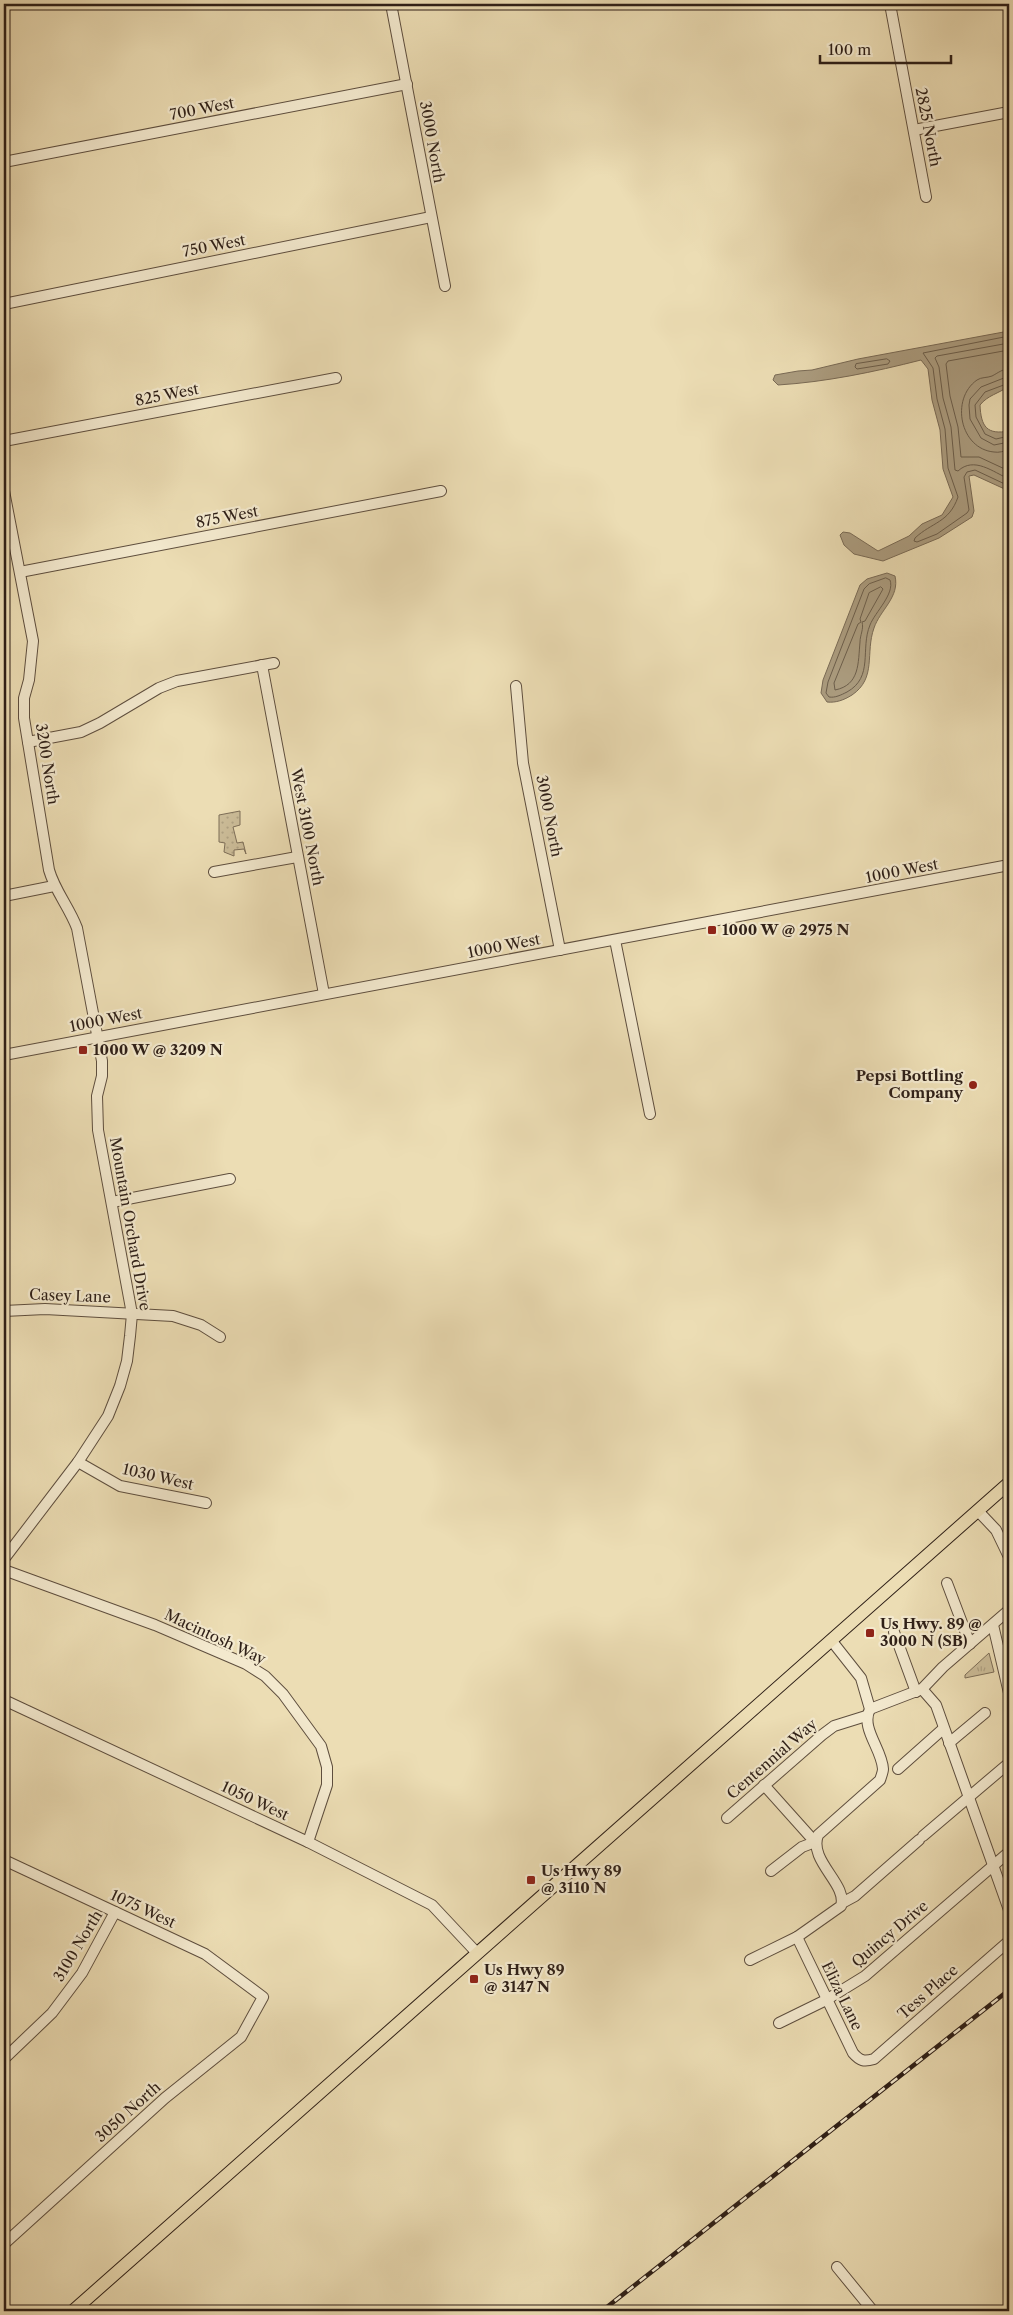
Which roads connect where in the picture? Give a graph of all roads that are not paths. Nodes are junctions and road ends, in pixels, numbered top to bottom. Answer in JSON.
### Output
{"nodes":[{"id":1,"x":391,"y":4,"type":"edge"},
{"id":2,"x":890,"y":4,"type":"edge"},
{"id":3,"x":407,"y":84,"type":"junction"},
{"id":4,"x":1009,"y":112,"type":"edge"},
{"id":5,"x":914,"y":130,"type":"junction"},
{"id":6,"x":4,"y":162,"type":"edge"},
{"id":7,"x":926,"y":196,"type":"dead end"},
{"id":8,"x":431,"y":217,"type":"junction"},
{"id":9,"x":445,"y":286,"type":"dead end"},
{"id":10,"x":4,"y":304,"type":"edge"},
{"id":11,"x":336,"y":378,"type":"dead end"},
{"id":12,"x":4,"y":441,"type":"edge"},
{"id":13,"x":4,"y":491,"type":"edge"},
{"id":14,"x":441,"y":491,"type":"dead end"},
{"id":15,"x":5,"y":508,"type":"edge"},
{"id":16,"x":20,"y":572,"type":"junction"},
{"id":17,"x":274,"y":663,"type":"dead end"},
{"id":18,"x":262,"y":665,"type":"junction"},
{"id":19,"x":516,"y":686,"type":"dead end"},
{"id":20,"x":28,"y":742,"type":"junction"},
{"id":21,"x":297,"y":857,"type":"junction"},
{"id":22,"x":1009,"y":865,"type":"edge"},
{"id":23,"x":214,"y":872,"type":"dead end"},
{"id":24,"x":54,"y":886,"type":"junction"},
{"id":25,"x":4,"y":896,"type":"edge"},
{"id":26,"x":615,"y":940,"type":"junction"},
{"id":27,"x":560,"y":950,"type":"junction"},
{"id":28,"x":324,"y":994,"type":"junction"},
{"id":29,"x":98,"y":1037,"type":"junction"},
{"id":30,"x":4,"y":1055,"type":"edge"},
{"id":31,"x":650,"y":1114,"type":"dead end"},
{"id":32,"x":230,"y":1179,"type":"dead end"},
{"id":33,"x":112,"y":1202,"type":"junction"},
{"id":34,"x":4,"y":1311,"type":"edge"},
{"id":35,"x":132,"y":1314,"type":"junction"},
{"id":36,"x":220,"y":1337,"type":"dead end"},
{"id":37,"x":78,"y":1462,"type":"junction"},
{"id":38,"x":1009,"y":1483,"type":"edge"},
{"id":39,"x":206,"y":1503,"type":"dead end"},
{"id":40,"x":978,"y":1511,"type":"junction"},
{"id":41,"x":1009,"y":1557,"type":"edge"},
{"id":42,"x":4,"y":1559,"type":"edge"},
{"id":43,"x":4,"y":1570,"type":"edge"},
{"id":44,"x":948,"y":1583,"type":"dead end"},
{"id":45,"x":1009,"y":1610,"type":"edge"},
{"id":46,"x":993,"y":1625,"type":"junction"},
{"id":47,"x":894,"y":1632,"type":"dead end"},
{"id":48,"x":831,"y":1640,"type":"junction"},
{"id":49,"x":970,"y":1644,"type":"junction"},
{"id":50,"x":919,"y":1691,"type":"junction"},
{"id":51,"x":1009,"y":1692,"type":"edge"},
{"id":52,"x":4,"y":1700,"type":"edge"},
{"id":53,"x":868,"y":1712,"type":"junction"},
{"id":54,"x":985,"y":1713,"type":"dead end"},
{"id":55,"x":943,"y":1729,"type":"junction"},
{"id":56,"x":949,"y":1744,"type":"junction"},
{"id":57,"x":1009,"y":1763,"type":"edge"},
{"id":58,"x":898,"y":1769,"type":"dead end"},
{"id":59,"x":764,"y":1785,"type":"junction"},
{"id":60,"x":968,"y":1797,"type":"junction"},
{"id":61,"x":727,"y":1818,"type":"dead end"},
{"id":62,"x":308,"y":1842,"type":"junction"},
{"id":63,"x":815,"y":1842,"type":"junction"},
{"id":64,"x":1009,"y":1852,"type":"edge"},
{"id":65,"x":4,"y":1860,"type":"edge"},
{"id":66,"x":993,"y":1865,"type":"junction"},
{"id":67,"x":771,"y":1871,"type":"dead end"},
{"id":68,"x":842,"y":1902,"type":"junction"},
{"id":69,"x":1009,"y":1910,"type":"edge"},
{"id":70,"x":115,"y":1912,"type":"junction"},
{"id":71,"x":797,"y":1937,"type":"junction"},
{"id":72,"x":1009,"y":1941,"type":"edge"},
{"id":73,"x":477,"y":1953,"type":"junction"},
{"id":74,"x":750,"y":1960,"type":"dead end"},
{"id":75,"x":263,"y":1997,"type":"joint"},
{"id":76,"x":826,"y":2000,"type":"junction"},
{"id":77,"x":780,"y":2023,"type":"dead end"},
{"id":78,"x":4,"y":2059,"type":"edge"},
{"id":79,"x":865,"y":2062,"type":"joint"},
{"id":80,"x":4,"y":2244,"type":"edge"},
{"id":81,"x":837,"y":2266,"type":"dead end"},
{"id":82,"x":73,"y":2311,"type":"edge"},
{"id":83,"x":873,"y":2311,"type":"edge"}],
"edges":[{"from":1,"to":3,"type":"street","name":"3000 North"},
{"from":2,"to":5,"type":"street","name":"2825 North"},
{"from":3,"to":6,"type":"street","name":"700 West"},
{"from":3,"to":8,"type":"street","name":"3000 North"},
{"from":4,"to":5,"type":"street"},
{"from":5,"to":7,"type":"street","name":"2825 North"},
{"from":8,"to":9,"type":"street","name":"3000 North"},
{"from":8,"to":10,"type":"street","name":"750 West"},
{"from":11,"to":12,"type":"street","name":"825 West"},
{"from":13,"to":15,"type":"street","name":"3200 North"},
{"from":14,"to":16,"type":"street","name":"875 West"},
{"from":15,"to":16,"type":"street","name":"3200 North"},
{"from":16,"to":20,"type":"street","name":"3200 North"},
{"from":17,"to":18,"type":"street"},
{"from":18,"to":20,"type":"street"},
{"from":18,"to":21,"type":"street","name":"West 3100 North"},
{"from":19,"to":27,"type":"street","name":"3000 North"},
{"from":20,"to":24,"type":"street","name":"3200 North"},
{"from":21,"to":23,"type":"street"},
{"from":21,"to":28,"type":"street","name":"West 3100 North"},
{"from":22,"to":26,"type":"street","name":"1000 West"},
{"from":24,"to":25,"type":"street"},
{"from":24,"to":29,"type":"street","name":"3200 North"},
{"from":26,"to":27,"type":"street","name":"1000 West"},
{"from":26,"to":31,"type":"street"},
{"from":27,"to":28,"type":"street","name":"1000 West"},
{"from":28,"to":29,"type":"street","name":"1000 West"},
{"from":29,"to":30,"type":"street","name":"1000 West"},
{"from":29,"to":33,"type":"street","name":"Mountain Orchard Drive"},
{"from":32,"to":33,"type":"street"},
{"from":33,"to":35,"type":"street","name":"Mountain Orchard Drive"},
{"from":34,"to":35,"type":"street","name":"Casey Lane"},
{"from":35,"to":36,"type":"street","name":"Casey Lane"},
{"from":35,"to":37,"type":"street","name":"Mountain Orchard Drive"},
{"from":37,"to":39,"type":"street","name":"1030 West"},
{"from":37,"to":42,"type":"street","name":"Mountain Orchard Drive"},
{"from":38,"to":40,"type":"main road"},
{"from":40,"to":41,"type":"street"},
{"from":40,"to":48,"type":"main road"},
{"from":43,"to":62,"type":"street","name":"Macintosh Way"},
{"from":44,"to":49,"type":"street"},
{"from":45,"to":46,"type":"street","name":"Centennial Way"},
{"from":46,"to":49,"type":"street","name":"Centennial Way"},
{"from":46,"to":51,"type":"street"},
{"from":47,"to":50,"type":"street"},
{"from":48,"to":53,"type":"street"},
{"from":48,"to":73,"type":"main road"},
{"from":49,"to":50,"type":"street","name":"Centennial Way"},
{"from":50,"to":53,"type":"street","name":"Centennial Way"},
{"from":50,"to":55,"type":"street"},
{"from":52,"to":62,"type":"street","name":"1050 West"},
{"from":53,"to":59,"type":"street","name":"Centennial Way"},
{"from":53,"to":63,"type":"street"},
{"from":54,"to":56,"type":"street"},
{"from":55,"to":56,"type":"street"},
{"from":55,"to":58,"type":"street"},
{"from":56,"to":60,"type":"street"},
{"from":57,"to":60,"type":"street"},
{"from":59,"to":61,"type":"street","name":"Centennial Way"},
{"from":59,"to":63,"type":"street"},
{"from":60,"to":66,"type":"street"},
{"from":60,"to":68,"type":"street"},
{"from":62,"to":73,"type":"street","name":"1050 West"},
{"from":63,"to":67,"type":"street"},
{"from":63,"to":68,"type":"street"},
{"from":64,"to":66,"type":"street","name":"Quincy Drive"},
{"from":65,"to":70,"type":"street","name":"1075 West"},
{"from":66,"to":69,"type":"street"},
{"from":66,"to":76,"type":"street","name":"Quincy Drive"},
{"from":68,"to":71,"type":"street"},
{"from":70,"to":75,"type":"street","name":"1075 West"},
{"from":70,"to":78,"type":"street","name":"3100 North"},
{"from":71,"to":74,"type":"street"},
{"from":71,"to":76,"type":"street","name":"Eliza Lane"},
{"from":72,"to":79,"type":"street","name":"Tess Place"},
{"from":73,"to":82,"type":"main road"},
{"from":75,"to":80,"type":"street","name":"3050 North"},
{"from":76,"to":77,"type":"street","name":"Quincy Drive"},
{"from":76,"to":79,"type":"street","name":"Eliza Lane"},
{"from":81,"to":83,"type":"street"}]}
